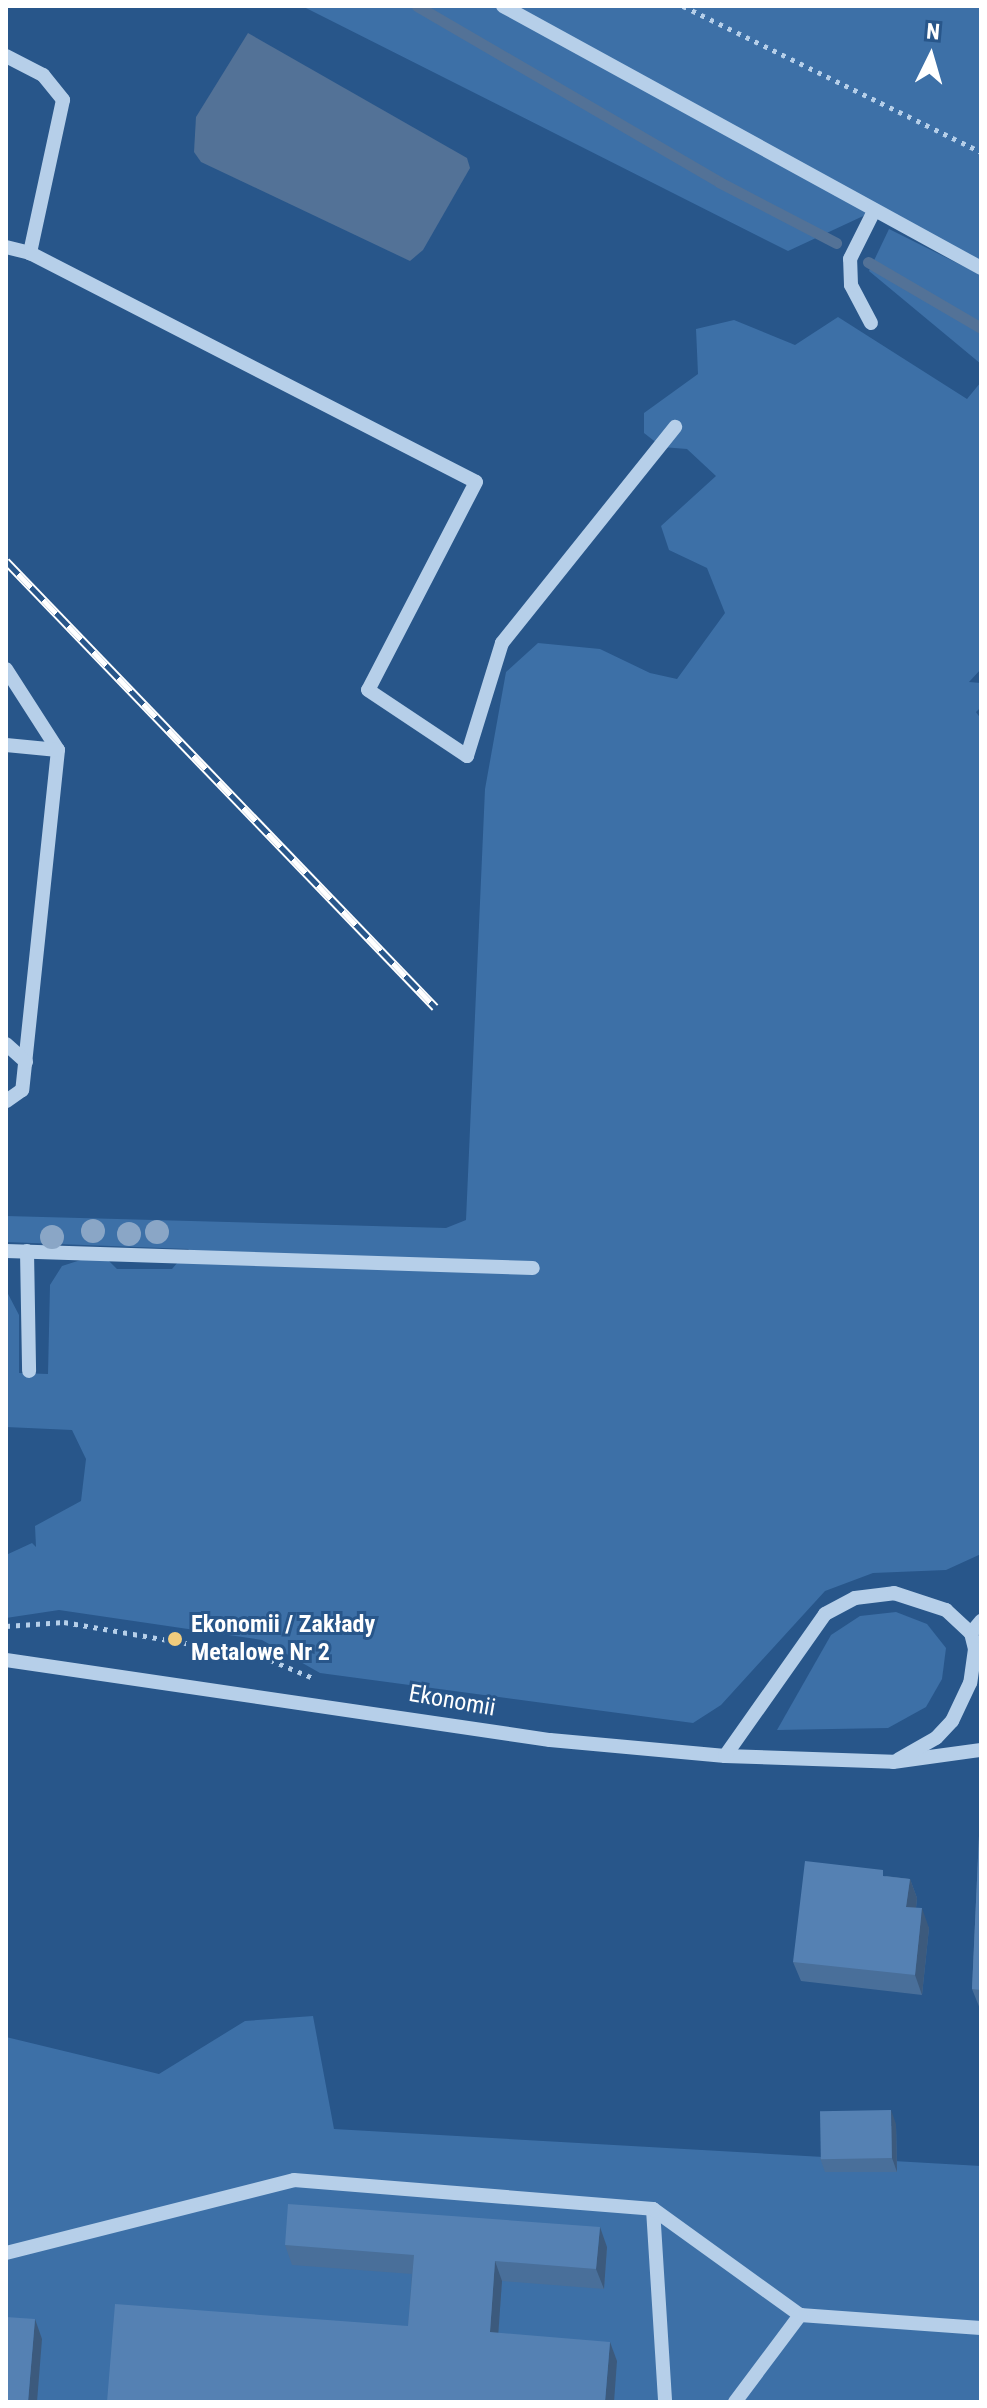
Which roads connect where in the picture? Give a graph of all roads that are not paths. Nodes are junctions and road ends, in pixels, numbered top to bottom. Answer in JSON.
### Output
{"nodes":[{"id":1,"x":503,"y":6,"type":"edge"},
{"id":2,"x":6,"y":56,"type":"edge"},
{"id":3,"x":874,"y":211,"type":"junction"},
{"id":4,"x":6,"y":247,"type":"edge"},
{"id":5,"x":30,"y":253,"type":"junction"},
{"id":6,"x":981,"y":268,"type":"edge"},
{"id":7,"x":871,"y":323,"type":"dead end"},
{"id":8,"x":675,"y":427,"type":"dead end"},
{"id":9,"x":6,"y":669,"type":"edge"},
{"id":10,"x":6,"y":745,"type":"edge"},
{"id":11,"x":58,"y":750,"type":"junction"},
{"id":12,"x":6,"y":1044,"type":"edge"},
{"id":13,"x":26,"y":1062,"type":"junction"},
{"id":14,"x":6,"y":1101,"type":"edge"},
{"id":15,"x":6,"y":1251,"type":"edge"},
{"id":16,"x":27,"y":1251,"type":"junction"},
{"id":17,"x":533,"y":1268,"type":"dead end"},
{"id":18,"x":29,"y":1371,"type":"dead end"},
{"id":19,"x":981,"y":1621,"type":"edge"},
{"id":20,"x":971,"y":1633,"type":"junction"},
{"id":21,"x":6,"y":1660,"type":"edge"},
{"id":22,"x":981,"y":1750,"type":"edge"},
{"id":23,"x":725,"y":1756,"type":"junction"},
{"id":24,"x":893,"y":1762,"type":"junction"},
{"id":25,"x":653,"y":2209,"type":"junction"},
{"id":26,"x":6,"y":2253,"type":"edge"},
{"id":27,"x":800,"y":2315,"type":"junction"},
{"id":28,"x":981,"y":2328,"type":"edge"},
{"id":29,"x":665,"y":2402,"type":"edge"},
{"id":30,"x":735,"y":2402,"type":"edge"}],
"edges":[{"from":1,"to":3,"type":"street"},
{"from":2,"to":5,"type":"street"},
{"from":3,"to":6,"type":"street"},
{"from":3,"to":7,"type":"street"},
{"from":4,"to":5,"type":"street"},
{"from":5,"to":8,"type":"street"},
{"from":9,"to":11,"type":"street"},
{"from":10,"to":11,"type":"street"},
{"from":11,"to":13,"type":"street"},
{"from":12,"to":13,"type":"street"},
{"from":13,"to":14,"type":"street"},
{"from":15,"to":16,"type":"street"},
{"from":16,"to":17,"type":"street"},
{"from":16,"to":18,"type":"street"},
{"from":19,"to":20,"type":"street"},
{"from":20,"to":23,"type":"street"},
{"from":20,"to":24,"type":"street"},
{"from":21,"to":23,"type":"street","name":"Ekonomii"},
{"from":22,"to":24,"type":"street","name":"Ekonomii"},
{"from":23,"to":24,"type":"street","name":"Ekonomii"},
{"from":25,"to":26,"type":"street"},
{"from":25,"to":27,"type":"street"},
{"from":25,"to":29,"type":"street"},
{"from":27,"to":28,"type":"street"},
{"from":27,"to":30,"type":"street"}]}
